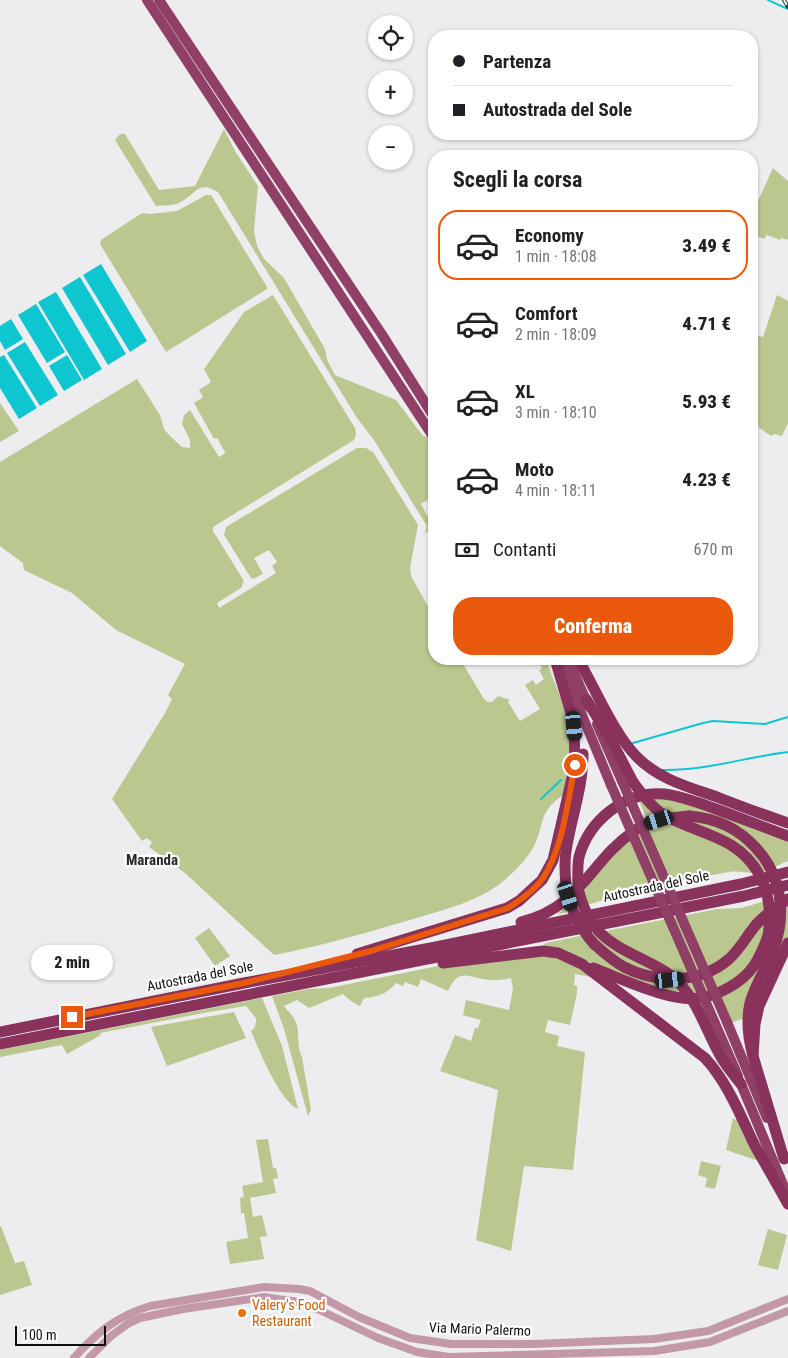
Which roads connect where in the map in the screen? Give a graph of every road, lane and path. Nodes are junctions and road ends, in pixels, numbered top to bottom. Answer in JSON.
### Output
{"nodes":[{"id":1,"x":147,"y":0,"type":"edge"},
{"id":2,"x":159,"y":0,"type":"edge"},
{"id":3,"x":428,"y":407,"type":"edge"},
{"id":4,"x":428,"y":429,"type":"edge"},
{"id":5,"x":559,"y":665,"type":"edge"},
{"id":6,"x":560,"y":665,"type":"edge"},
{"id":7,"x":571,"y":665,"type":"edge"},
{"id":8,"x":581,"y":665,"type":"edge"},
{"id":9,"x":586,"y":699,"type":"junction"},
{"id":10,"x":574,"y":726,"type":"junction"},
{"id":11,"x":788,"y":823,"type":"edge"},
{"id":12,"x":788,"y":836,"type":"edge"},
{"id":13,"x":788,"y":872,"type":"edge"},
{"id":14,"x":788,"y":885,"type":"edge"},
{"id":15,"x":788,"y":899,"type":"edge"},
{"id":16,"x":788,"y":943,"type":"edge"},
{"id":17,"x":436,"y":947,"type":"junction"},
{"id":18,"x":582,"y":964,"type":"junction"},
{"id":19,"x":357,"y":974,"type":"junction"},
{"id":20,"x":244,"y":983,"type":"junction"},
{"id":21,"x":0,"y":1032,"type":"edge"},
{"id":22,"x":0,"y":1044,"type":"edge"},
{"id":23,"x":753,"y":1056,"type":"junction"},
{"id":24,"x":741,"y":1084,"type":"junction"},
{"id":25,"x":786,"y":1163,"type":"edge"},
{"id":26,"x":788,"y":1196,"type":"edge"},
{"id":27,"x":788,"y":1204,"type":"edge"},
{"id":28,"x":788,"y":1299,"type":"edge"},
{"id":29,"x":788,"y":1311,"type":"edge"},
{"id":30,"x":74,"y":1358,"type":"edge"},
{"id":31,"x":89,"y":1358,"type":"edge"}],
"edges":[{"from":1,"to":4,"type":"highway"},
{"from":2,"to":3,"type":"highway"},
{"from":5,"to":10,"type":"highway"},
{"from":6,"to":24,"type":"highway","bridge":true},
{"from":7,"to":9,"type":"highway"},
{"from":8,"to":11,"type":"highway"},
{"from":9,"to":18,"type":"highway","bridge":true},
{"from":9,"to":25,"type":"highway","bridge":true},
{"from":10,"to":15,"type":"highway","bridge":true},
{"from":10,"to":20,"type":"highway"},
{"from":12,"to":24,"type":"highway","bridge":true},
{"from":13,"to":17,"type":"highway","name":"Autostrada del Sole"},
{"from":14,"to":19,"type":"highway","name":"Autostrada del Sole"},
{"from":16,"to":23,"type":"highway","bridge":true},
{"from":17,"to":20,"type":"highway","name":"Autostrada del Sole"},
{"from":17,"to":23,"type":"highway","bridge":true},
{"from":18,"to":19,"type":"highway"},
{"from":18,"to":27,"type":"highway"},
{"from":19,"to":22,"type":"highway","name":"Autostrada del Sole"},
{"from":20,"to":21,"type":"highway","name":"Autostrada del Sole"},
{"from":23,"to":25,"type":"highway"},
{"from":24,"to":26,"type":"highway"},
{"from":28,"to":30,"type":"street","name":"Via Mario Palermo"},
{"from":29,"to":31,"type":"street","name":"Via Mario Palermo"}]}
